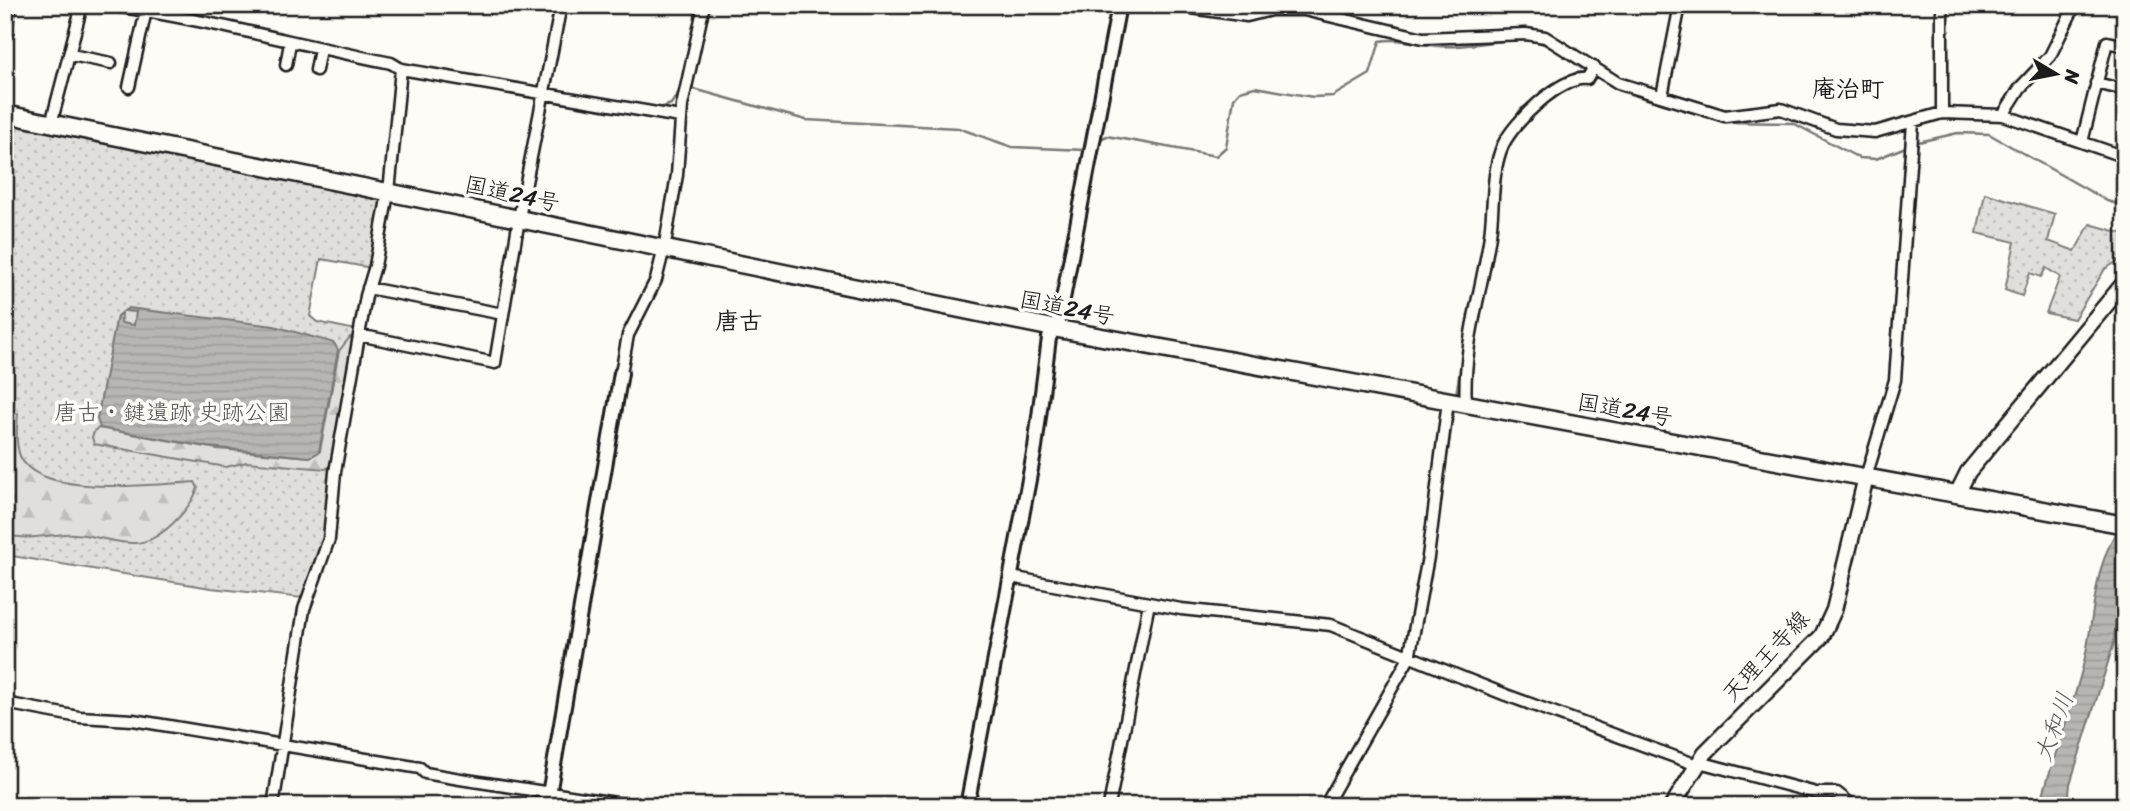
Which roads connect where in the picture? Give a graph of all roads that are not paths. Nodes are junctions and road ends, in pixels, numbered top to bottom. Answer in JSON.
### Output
{"nodes":[{"id":1,"x":11,"y":5,"type":"edge"},
{"id":2,"x":82,"y":5,"type":"edge"},
{"id":3,"x":109,"y":5,"type":"edge"},
{"id":4,"x":561,"y":5,"type":"edge"},
{"id":5,"x":704,"y":5,"type":"edge"},
{"id":6,"x":1119,"y":5,"type":"edge"},
{"id":7,"x":1171,"y":5,"type":"edge"},
{"id":8,"x":1680,"y":5,"type":"edge"},
{"id":9,"x":1942,"y":5,"type":"edge"},
{"id":10,"x":2074,"y":5,"type":"edge"},
{"id":11,"x":147,"y":8,"type":"edge"},
{"id":12,"x":1306,"y":8,"type":"edge"},
{"id":13,"x":5,"y":32,"type":"edge"},
{"id":14,"x":290,"y":43,"type":"junction"},
{"id":15,"x":2125,"y":46,"type":"edge"},
{"id":16,"x":320,"y":49,"type":"junction"},
{"id":17,"x":71,"y":55,"type":"junction"},
{"id":18,"x":111,"y":63,"type":"dead end"},
{"id":19,"x":286,"y":65,"type":"dead end"},
{"id":20,"x":1594,"y":67,"type":"junction"},
{"id":21,"x":401,"y":69,"type":"junction"},
{"id":22,"x":316,"y":71,"type":"dead end"},
{"id":23,"x":2096,"y":83,"type":"junction"},
{"id":24,"x":128,"y":88,"type":"dead end"},
{"id":25,"x":546,"y":89,"type":"junction"},
{"id":26,"x":2125,"y":90,"type":"edge"},
{"id":27,"x":1662,"y":96,"type":"junction"},
{"id":28,"x":1942,"y":113,"type":"junction"},
{"id":29,"x":5,"y":114,"type":"edge"},
{"id":30,"x":2003,"y":114,"type":"junction"},
{"id":31,"x":680,"y":117,"type":"junction"},
{"id":32,"x":1913,"y":122,"type":"junction"},
{"id":33,"x":51,"y":124,"type":"junction"},
{"id":34,"x":2082,"y":142,"type":"junction"},
{"id":35,"x":2125,"y":157,"type":"edge"},
{"id":36,"x":388,"y":191,"type":"junction"},
{"id":37,"x":520,"y":219,"type":"junction"},
{"id":38,"x":664,"y":249,"type":"junction"},
{"id":39,"x":2125,"y":282,"type":"edge"},
{"id":40,"x":368,"y":289,"type":"junction"},
{"id":41,"x":503,"y":314,"type":"junction"},
{"id":42,"x":1053,"y":328,"type":"junction"},
{"id":43,"x":359,"y":335,"type":"junction"},
{"id":44,"x":621,"y":373,"type":"joint"},
{"id":45,"x":1448,"y":401,"type":"junction"},
{"id":46,"x":1466,"y":405,"type":"junction"},
{"id":47,"x":1866,"y":478,"type":"junction"},
{"id":48,"x":1957,"y":494,"type":"junction"},
{"id":49,"x":2118,"y":524,"type":"edge"},
{"id":50,"x":1011,"y":576,"type":"junction"},
{"id":51,"x":1149,"y":603,"type":"junction"},
{"id":52,"x":1409,"y":658,"type":"junction"},
{"id":53,"x":5,"y":703,"type":"edge"},
{"id":54,"x":283,"y":745,"type":"junction"},
{"id":55,"x":1698,"y":763,"type":"junction"},
{"id":56,"x":549,"y":790,"type":"junction"},
{"id":57,"x":273,"y":806,"type":"edge"},
{"id":58,"x":547,"y":806,"type":"edge"},
{"id":59,"x":635,"y":806,"type":"edge"},
{"id":60,"x":967,"y":806,"type":"edge"},
{"id":61,"x":1109,"y":806,"type":"edge"},
{"id":62,"x":1325,"y":806,"type":"edge"},
{"id":63,"x":1672,"y":806,"type":"edge"},
{"id":64,"x":1853,"y":806,"type":"edge"}],
"edges":[{"from":1,"to":13,"type":"street"},
{"from":2,"to":17,"type":"street"},
{"from":3,"to":11,"type":"street"},
{"from":4,"to":25,"type":"street"},
{"from":5,"to":31,"type":"street"},
{"from":6,"to":42,"type":"street"},
{"from":7,"to":12,"type":"street"},
{"from":8,"to":27,"type":"street"},
{"from":9,"to":28,"type":"street"},
{"from":10,"to":30,"type":"street"},
{"from":11,"to":14,"type":"street"},
{"from":11,"to":24,"type":"street"},
{"from":12,"to":20,"type":"street"},
{"from":14,"to":16,"type":"street"},
{"from":14,"to":19,"type":"street"},
{"from":15,"to":23,"type":"street"},
{"from":16,"to":21,"type":"street"},
{"from":16,"to":22,"type":"street"},
{"from":17,"to":18,"type":"street"},
{"from":17,"to":33,"type":"street"},
{"from":20,"to":27,"type":"street"},
{"from":20,"to":46,"type":"street"},
{"from":21,"to":25,"type":"street"},
{"from":21,"to":36,"type":"street"},
{"from":23,"to":26,"type":"street"},
{"from":23,"to":34,"type":"street"},
{"from":25,"to":31,"type":"street"},
{"from":25,"to":37,"type":"street"},
{"from":27,"to":32,"type":"street"},
{"from":28,"to":30,"type":"street"},
{"from":28,"to":32,"type":"street"},
{"from":29,"to":33,"type":"highway","name":"国道24号"},
{"from":30,"to":34,"type":"street"},
{"from":31,"to":38,"type":"street"},
{"from":32,"to":47,"type":"street"},
{"from":33,"to":36,"type":"highway","name":"国道24号"},
{"from":34,"to":35,"type":"street"},
{"from":36,"to":37,"type":"highway","name":"国道24号"},
{"from":36,"to":40,"type":"street"},
{"from":37,"to":38,"type":"highway","name":"国道24号"},
{"from":37,"to":41,"type":"street"},
{"from":38,"to":42,"type":"highway","name":"国道24号"},
{"from":38,"to":44,"type":"street"},
{"from":39,"to":48,"type":"main road"},
{"from":40,"to":41,"type":"street"},
{"from":40,"to":43,"type":"street"},
{"from":41,"to":43,"type":"street"},
{"from":42,"to":45,"type":"highway","name":"国道24号"},
{"from":42,"to":50,"type":"street"},
{"from":43,"to":54,"type":"street"},
{"from":44,"to":56,"type":"street"},
{"from":45,"to":46,"type":"highway","name":"国道24号"},
{"from":45,"to":52,"type":"street"},
{"from":46,"to":47,"type":"highway","name":"国道24号"},
{"from":47,"to":48,"type":"highway","name":"国道24号"},
{"from":47,"to":55,"type":"main road","name":"天理王寺線"},
{"from":48,"to":49,"type":"highway","name":"国道24号"},
{"from":50,"to":51,"type":"street"},
{"from":50,"to":60,"type":"street"},
{"from":51,"to":52,"type":"street"},
{"from":51,"to":61,"type":"street"},
{"from":52,"to":55,"type":"street"},
{"from":52,"to":62,"type":"street"},
{"from":53,"to":54,"type":"street"},
{"from":54,"to":56,"type":"street"},
{"from":54,"to":57,"type":"street"},
{"from":55,"to":63,"type":"main road","name":"天理王寺線"},
{"from":55,"to":64,"type":"street"},
{"from":56,"to":58,"type":"street"},
{"from":56,"to":59,"type":"street"}]}
